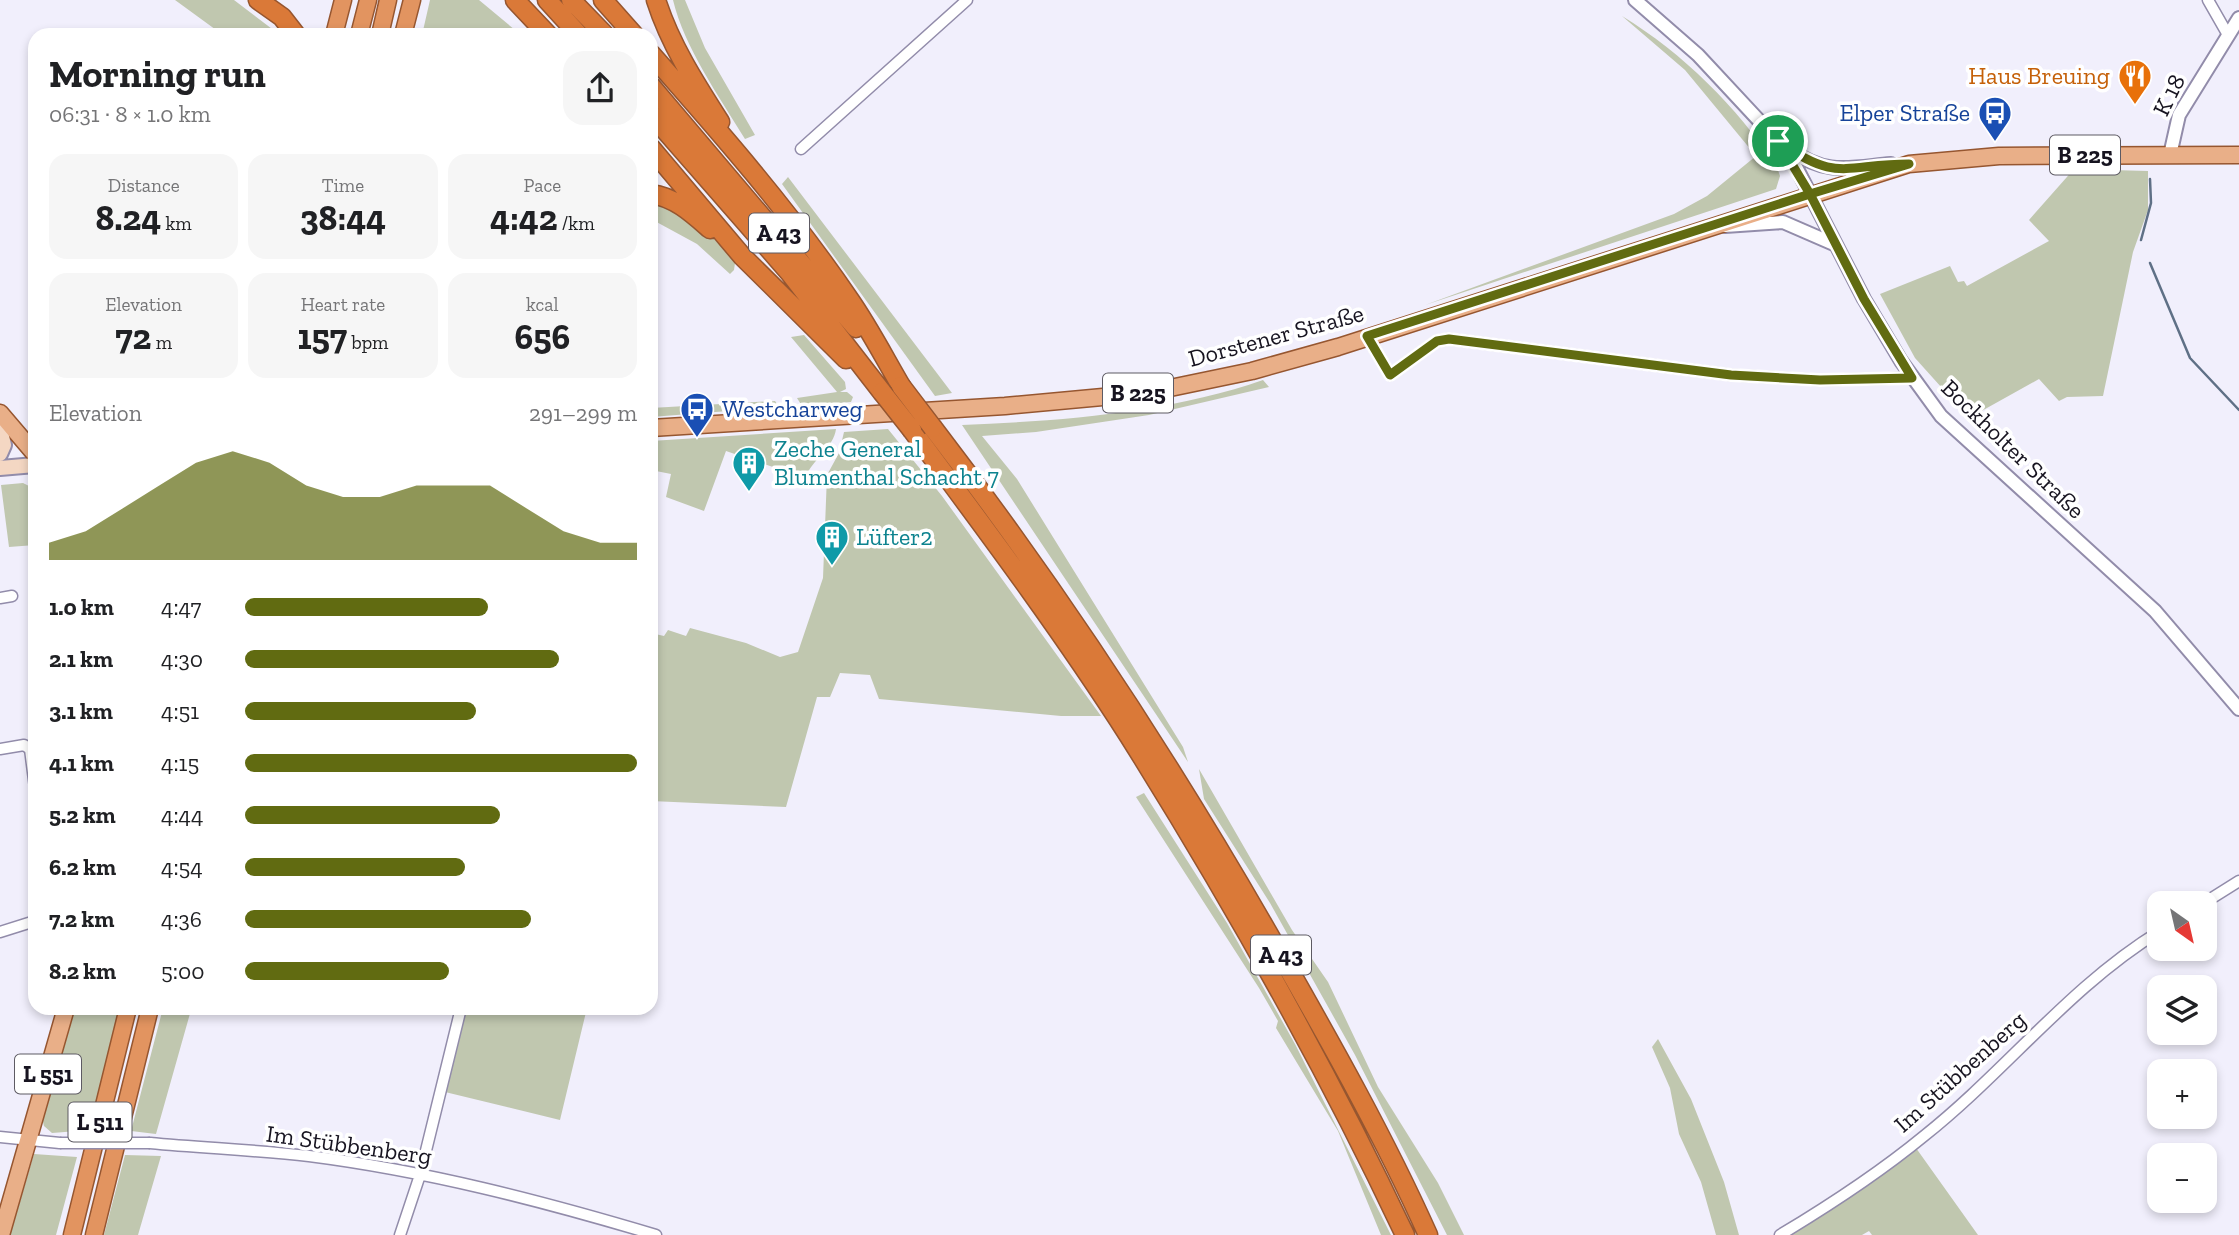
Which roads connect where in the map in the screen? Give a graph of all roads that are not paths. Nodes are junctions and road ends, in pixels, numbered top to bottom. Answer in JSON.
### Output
{"nodes":[{"id":1,"x":258,"y":0,"type":"edge"},
{"id":2,"x":343,"y":0,"type":"edge"},
{"id":3,"x":368,"y":0,"type":"edge"},
{"id":4,"x":388,"y":0,"type":"edge"},
{"id":5,"x":412,"y":0,"type":"edge"},
{"id":6,"x":506,"y":0,"type":"edge"},
{"id":7,"x":515,"y":0,"type":"edge"},
{"id":8,"x":547,"y":0,"type":"edge"},
{"id":9,"x":571,"y":0,"type":"edge"},
{"id":10,"x":603,"y":0,"type":"edge"},
{"id":11,"x":656,"y":0,"type":"edge"},
{"id":12,"x":967,"y":0,"type":"edge"},
{"id":13,"x":1635,"y":0,"type":"edge"},
{"id":14,"x":2208,"y":0,"type":"edge"},
{"id":15,"x":2239,"y":18,"type":"edge"},
{"id":16,"x":291,"y":28,"type":"edge"},
{"id":17,"x":336,"y":28,"type":"edge"},
{"id":18,"x":361,"y":28,"type":"edge"},
{"id":19,"x":382,"y":28,"type":"edge"},
{"id":20,"x":405,"y":28,"type":"edge"},
{"id":21,"x":531,"y":28,"type":"edge"},
{"id":22,"x":541,"y":28,"type":"edge"},
{"id":23,"x":573,"y":28,"type":"edge"},
{"id":24,"x":598,"y":28,"type":"edge"},
{"id":25,"x":628,"y":28,"type":"edge"},
{"id":26,"x":2228,"y":35,"type":"junction"},
{"id":27,"x":658,"y":62,"type":"edge"},
{"id":28,"x":658,"y":94,"type":"edge"},
{"id":29,"x":658,"y":122,"type":"edge"},
{"id":30,"x":1778,"y":141,"type":"junction"},
{"id":31,"x":801,"y":149,"type":"dead end"},
{"id":32,"x":2170,"y":155,"type":"junction"},
{"id":33,"x":2239,"y":155,"type":"edge"},
{"id":34,"x":658,"y":156,"type":"edge"},
{"id":35,"x":741,"y":158,"type":"junction"},
{"id":36,"x":1909,"y":164,"type":"junction"},
{"id":37,"x":1810,"y":194,"type":"junction"},
{"id":38,"x":658,"y":195,"type":"edge"},
{"id":39,"x":1714,"y":224,"type":"junction"},
{"id":40,"x":1836,"y":245,"type":"junction"},
{"id":41,"x":742,"y":256,"type":"junction"},
{"id":42,"x":1367,"y":336,"type":"junction"},
{"id":43,"x":1912,"y":378,"type":"junction"},
{"id":44,"x":901,"y":386,"type":"junction"},
{"id":45,"x":882,"y":392,"type":"junction"},
{"id":46,"x":0,"y":413,"type":"edge"},
{"id":47,"x":0,"y":428,"type":"edge"},
{"id":48,"x":658,"y":428,"type":"edge"},
{"id":49,"x":28,"y":446,"type":"edge"},
{"id":50,"x":0,"y":454,"type":"edge"},
{"id":51,"x":28,"y":466,"type":"edge"},
{"id":52,"x":0,"y":468,"type":"edge"},
{"id":53,"x":12,"y":596,"type":"dead end"},
{"id":54,"x":0,"y":598,"type":"edge"},
{"id":55,"x":2239,"y":709,"type":"edge"},
{"id":56,"x":28,"y":748,"type":"edge"},
{"id":57,"x":0,"y":749,"type":"edge"},
{"id":58,"x":2239,"y":881,"type":"edge"},
{"id":59,"x":2217,"y":895,"type":"edge"},
{"id":60,"x":28,"y":923,"type":"edge"},
{"id":61,"x":0,"y":932,"type":"edge"},
{"id":62,"x":2147,"y":938,"type":"edge"},
{"id":63,"x":64,"y":1015,"type":"edge"},
{"id":64,"x":126,"y":1015,"type":"edge"},
{"id":65,"x":148,"y":1015,"type":"edge"},
{"id":66,"x":459,"y":1015,"type":"edge"},
{"id":67,"x":0,"y":1137,"type":"edge"},
{"id":68,"x":29,"y":1140,"type":"junction"},
{"id":69,"x":420,"y":1175,"type":"junction"},
{"id":70,"x":1,"y":1235,"type":"edge"},
{"id":71,"x":72,"y":1235,"type":"edge"},
{"id":72,"x":94,"y":1235,"type":"edge"},
{"id":73,"x":400,"y":1235,"type":"edge"},
{"id":74,"x":656,"y":1235,"type":"edge"},
{"id":75,"x":1405,"y":1235,"type":"edge"},
{"id":76,"x":1428,"y":1235,"type":"edge"},
{"id":77,"x":1780,"y":1235,"type":"edge"}],
"edges":[{"from":1,"to":16,"type":"highway"},
{"from":2,"to":17,"type":"highway"},
{"from":3,"to":18,"type":"highway"},
{"from":4,"to":19,"type":"highway"},
{"from":5,"to":20,"type":"highway"},
{"from":6,"to":21,"type":"highway"},
{"from":7,"to":22,"type":"highway"},
{"from":8,"to":23,"type":"highway"},
{"from":9,"to":24,"type":"highway"},
{"from":10,"to":25,"type":"highway"},
{"from":11,"to":35,"type":"highway"},
{"from":12,"to":31,"type":"street"},
{"from":13,"to":30,"type":"street","name":"Bockholter Straße"},
{"from":14,"to":26,"type":"street"},
{"from":15,"to":26,"type":"street","number":"K 18"},
{"from":26,"to":32,"type":"street","name":"K 18","number":"K 18"},
{"from":27,"to":35,"type":"highway"},
{"from":28,"to":44,"type":"highway","number":"A 43"},
{"from":29,"to":45,"type":"highway","number":"A 43"},
{"from":30,"to":36,"type":"street"},
{"from":30,"to":37,"type":"street","name":"Bockholter Straße"},
{"from":32,"to":33,"type":"main road","number":"B 225"},
{"from":32,"to":36,"type":"main road","number":"B 225"},
{"from":34,"to":41,"type":"highway"},
{"from":35,"to":44,"type":"highway"},
{"from":36,"to":37,"type":"main road","number":"B 225"},
{"from":37,"to":39,"type":"main road","name":"Dorstener Straße","number":"B 225"},
{"from":37,"to":40,"type":"street","name":"Bockholter Straße"},
{"from":38,"to":41,"type":"highway"},
{"from":39,"to":40,"type":"street"},
{"from":39,"to":42,"type":"main road","name":"Dorstener Straße","number":"B 225"},
{"from":40,"to":43,"type":"street","name":"Bockholter Straße"},
{"from":41,"to":45,"type":"highway"},
{"from":42,"to":43,"type":"street"},
{"from":42,"to":48,"type":"main road","name":"Dorstener Straße","number":"B 225"},
{"from":43,"to":55,"type":"street","name":"Bockholter Straße"},
{"from":44,"to":76,"type":"highway","number":"A 43","bridge":true},
{"from":45,"to":75,"type":"highway","number":"A 43","bridge":true},
{"from":46,"to":49,"type":"main road"},
{"from":47,"to":50,"type":"main road"},
{"from":51,"to":52,"type":"main road"},
{"from":53,"to":54,"type":"street"},
{"from":56,"to":57,"type":"street"},
{"from":58,"to":59,"type":"street"},
{"from":60,"to":61,"type":"street"},
{"from":62,"to":77,"type":"street","name":"Im Stübbenberg"},
{"from":63,"to":68,"type":"main road","number":"L 551"},
{"from":64,"to":71,"type":"highway","number":"L 511"},
{"from":65,"to":72,"type":"highway","number":"L 511"},
{"from":66,"to":69,"type":"street"},
{"from":67,"to":68,"type":"street","name":"Im Stübbenberg"},
{"from":68,"to":69,"type":"street","name":"Im Stübbenberg","bridge":true},
{"from":68,"to":70,"type":"main road","number":"L 551"},
{"from":69,"to":73,"type":"street"},
{"from":69,"to":74,"type":"street","name":"Im Stübbenberg"}]}
